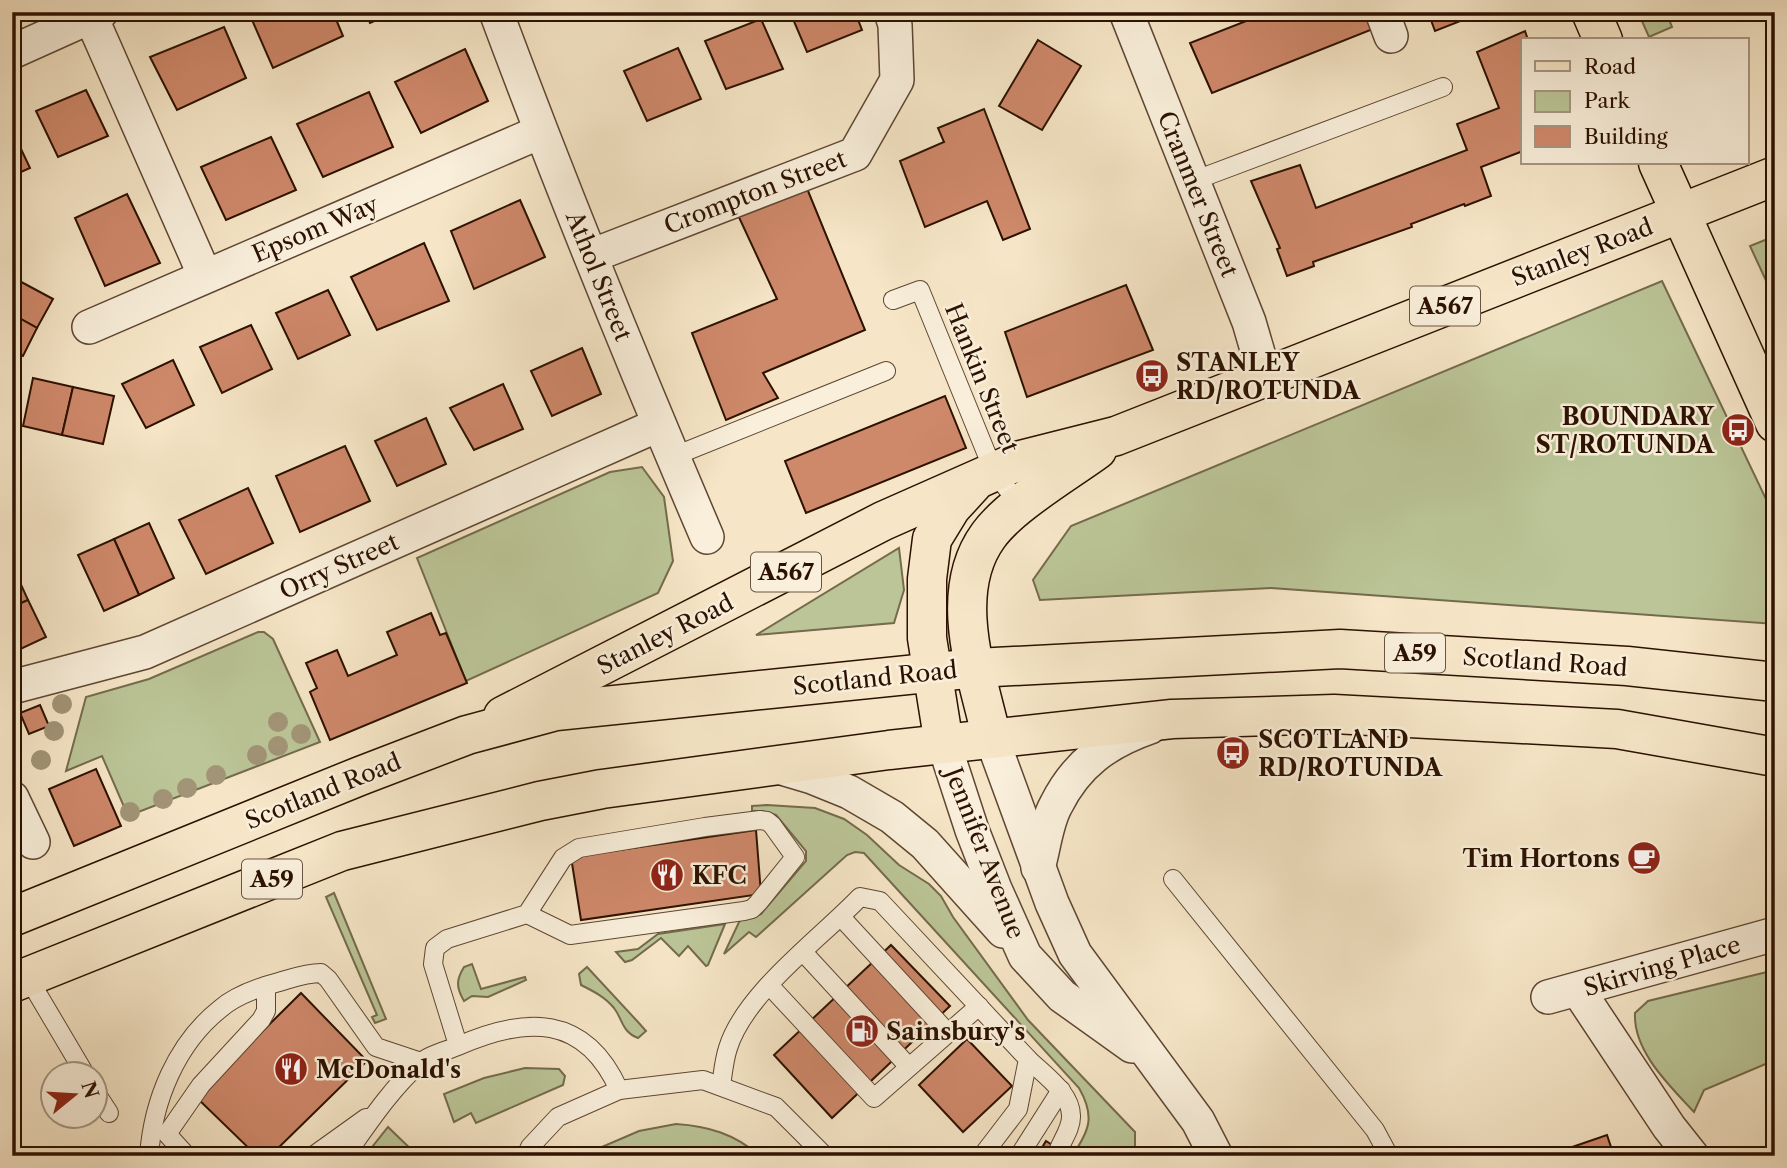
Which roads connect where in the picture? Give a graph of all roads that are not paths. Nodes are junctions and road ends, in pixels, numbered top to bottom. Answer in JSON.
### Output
{"nodes":[{"id":1,"x":496,"y":12,"type":"edge"},
{"id":2,"x":891,"y":12,"type":"edge"},
{"id":3,"x":1126,"y":12,"type":"edge"},
{"id":4,"x":1591,"y":12,"type":"edge"},
{"id":5,"x":96,"y":15,"type":"edge"},
{"id":6,"x":1602,"y":38,"type":"edge"},
{"id":7,"x":12,"y":52,"type":"edge"},
{"id":8,"x":1443,"y":88,"type":"dead end"},
{"id":9,"x":540,"y":132,"type":"junction"},
{"id":10,"x":1658,"y":164,"type":"edge"},
{"id":11,"x":1775,"y":176,"type":"edge"},
{"id":12,"x":1193,"y":181,"type":"junction"},
{"id":13,"x":1680,"y":214,"type":"junction"},
{"id":14,"x":591,"y":256,"type":"junction"},
{"id":15,"x":205,"y":276,"type":"junction"},
{"id":16,"x":893,"y":300,"type":"dead end"},
{"id":17,"x":89,"y":327,"type":"dead end"},
{"id":18,"x":886,"y":371,"type":"dead end"},
{"id":19,"x":1265,"y":377,"type":"junction"},
{"id":20,"x":1775,"y":424,"type":"edge"},
{"id":21,"x":658,"y":425,"type":"junction"},
{"id":22,"x":1116,"y":436,"type":"junction"},
{"id":23,"x":672,"y":457,"type":"junction"},
{"id":24,"x":985,"y":476,"type":"junction"},
{"id":25,"x":1020,"y":505,"type":"junction"},
{"id":26,"x":707,"y":537,"type":"dead end"},
{"id":27,"x":976,"y":668,"type":"junction"},
{"id":28,"x":932,"y":672,"type":"junction"},
{"id":29,"x":1775,"y":682,"type":"edge"},
{"id":30,"x":12,"y":687,"type":"edge"},
{"id":31,"x":1172,"y":719,"type":"junction"},
{"id":32,"x":467,"y":735,"type":"junction"},
{"id":33,"x":992,"y":739,"type":"junction"},
{"id":34,"x":944,"y":744,"type":"junction"},
{"id":35,"x":1775,"y":757,"type":"edge"},
{"id":36,"x":775,"y":766,"type":"junction"},
{"id":37,"x":12,"y":798,"type":"edge"},
{"id":38,"x":33,"y":842,"type":"dead end"},
{"id":39,"x":1038,"y":868,"type":"junction"},
{"id":40,"x":1173,"y":879,"type":"dead end"},
{"id":41,"x":527,"y":914,"type":"junction"},
{"id":42,"x":12,"y":917,"type":"edge"},
{"id":43,"x":841,"y":917,"type":"junction"},
{"id":44,"x":1775,"y":934,"type":"edge"},
{"id":45,"x":803,"y":952,"type":"junction"},
{"id":46,"x":1025,"y":956,"type":"junction"},
{"id":47,"x":20,"y":980,"type":"edge"},
{"id":48,"x":769,"y":985,"type":"junction"},
{"id":49,"x":266,"y":986,"type":"junction"},
{"id":50,"x":979,"y":1006,"type":"junction"},
{"id":51,"x":948,"y":1033,"type":"junction"},
{"id":52,"x":458,"y":1045,"type":"junction"},
{"id":53,"x":1028,"y":1059,"type":"junction"},
{"id":54,"x":76,"y":1060,"type":"edge"},
{"id":55,"x":421,"y":1062,"type":"junction"},
{"id":56,"x":1160,"y":1066,"type":"junction"},
{"id":57,"x":909,"y":1067,"type":"junction"},
{"id":58,"x":721,"y":1086,"type":"junction"},
{"id":59,"x":619,"y":1090,"type":"junction"},
{"id":60,"x":1061,"y":1090,"type":"junction"},
{"id":61,"x":380,"y":1107,"type":"junction"},
{"id":62,"x":167,"y":1134,"type":"junction"},
{"id":63,"x":1059,"y":1149,"type":"dead end"},
{"id":64,"x":149,"y":1156,"type":"edge"},
{"id":65,"x":163,"y":1156,"type":"edge"},
{"id":66,"x":187,"y":1156,"type":"edge"},
{"id":67,"x":313,"y":1156,"type":"edge"},
{"id":68,"x":345,"y":1156,"type":"edge"},
{"id":69,"x":526,"y":1156,"type":"edge"},
{"id":70,"x":825,"y":1156,"type":"edge"},
{"id":71,"x":982,"y":1156,"type":"edge"},
{"id":72,"x":1019,"y":1156,"type":"edge"},
{"id":73,"x":1216,"y":1156,"type":"edge"},
{"id":74,"x":1389,"y":1156,"type":"edge"},
{"id":75,"x":1692,"y":1156,"type":"edge"}],
"edges":[{"from":1,"to":9,"type":"street","name":"Athol Street"},
{"from":2,"to":14,"type":"street","name":"Crompton Street"},
{"from":3,"to":12,"type":"street","name":"Cranmer Street"},
{"from":4,"to":6,"type":"main road"},
{"from":5,"to":7,"type":"street"},
{"from":5,"to":15,"type":"street"},
{"from":8,"to":12,"type":"lane"},
{"from":9,"to":14,"type":"street","name":"Athol Street"},
{"from":9,"to":15,"type":"street","name":"Epsom Way"},
{"from":10,"to":13,"type":"main road"},
{"from":11,"to":13,"type":"main road","name":"Stanley Road","number":"A567"},
{"from":12,"to":19,"type":"street","name":"Cranmer Street"},
{"from":13,"to":19,"type":"main road","name":"Stanley Road","number":"A567"},
{"from":13,"to":20,"type":"main road"},
{"from":14,"to":21,"type":"street","name":"Athol Street"},
{"from":15,"to":17,"type":"street","name":"Epsom Way"},
{"from":16,"to":24,"type":"lane","name":"Hankin Street"},
{"from":18,"to":23,"type":"lane"},
{"from":19,"to":22,"type":"main road","name":"Stanley Road","number":"A567"},
{"from":21,"to":23,"type":"street","name":"Athol Street"},
{"from":21,"to":30,"type":"street","name":"Orry Street"},
{"from":22,"to":24,"type":"main road","name":"Stanley Road","number":"A567"},
{"from":22,"to":25,"type":"main road","name":"Stanley Road","number":"A567"},
{"from":23,"to":26,"type":"street","name":"Athol Street"},
{"from":24,"to":25,"type":"lane","name":"Hankin Street"},
{"from":24,"to":28,"type":"main road","name":"Stanley Road","number":"A567"},
{"from":24,"to":32,"type":"main road","name":"Stanley Road","number":"A567"},
{"from":25,"to":27,"type":"main road","name":"Stanley Road","number":"A567"},
{"from":27,"to":28,"type":"main road","name":"Scotland Road","number":"A59"},
{"from":27,"to":29,"type":"main road","name":"Scotland Road","number":"A59"},
{"from":27,"to":33,"type":"main road","name":"Stanley Road"},
{"from":28,"to":32,"type":"main road","name":"Scotland Road","number":"A59"},
{"from":28,"to":34,"type":"main road","name":"Stanley Road"},
{"from":31,"to":33,"type":"main road","number":"A59"},
{"from":31,"to":35,"type":"main road","number":"A59"},
{"from":31,"to":39,"type":"street"},
{"from":32,"to":42,"type":"main road","name":"Scotland Road","number":"A59"},
{"from":33,"to":34,"type":"main road","number":"A59"},
{"from":33,"to":39,"type":"street","name":"Jennifer Avenue"},
{"from":34,"to":36,"type":"main road","number":"A59"},
{"from":34,"to":46,"type":"street","name":"Jennifer Avenue"},
{"from":36,"to":46,"type":"street"},
{"from":36,"to":47,"type":"main road","number":"A59"},
{"from":37,"to":38,"type":"street"},
{"from":39,"to":56,"type":"street","name":"Jennifer Avenue"},
{"from":40,"to":74,"type":"lane"},
{"from":41,"to":41,"type":"lane"},
{"from":41,"to":52,"type":"lane"},
{"from":43,"to":45,"type":"lane"},
{"from":43,"to":50,"type":"lane"},
{"from":43,"to":51,"type":"lane"},
{"from":44,"to":75,"type":"street","name":"Skirving Place"},
{"from":45,"to":48,"type":"lane"},
{"from":45,"to":57,"type":"lane"},
{"from":46,"to":56,"type":"street","name":"Jennifer Avenue"},
{"from":47,"to":54,"type":"lane"},
{"from":48,"to":57,"type":"lane"},
{"from":48,"to":58,"type":"lane"},
{"from":49,"to":55,"type":"lane"},
{"from":49,"to":62,"type":"lane"},
{"from":49,"to":64,"type":"lane"},
{"from":50,"to":51,"type":"lane"},
{"from":50,"to":53,"type":"lane"},
{"from":51,"to":57,"type":"lane"},
{"from":52,"to":55,"type":"lane"},
{"from":52,"to":59,"type":"lane"},
{"from":53,"to":60,"type":"lane"},
{"from":53,"to":71,"type":"lane"},
{"from":55,"to":61,"type":"lane"},
{"from":56,"to":73,"type":"street","name":"Jennifer Avenue"},
{"from":58,"to":59,"type":"lane"},
{"from":58,"to":70,"type":"lane"},
{"from":59,"to":69,"type":"lane"},
{"from":60,"to":63,"type":"lane"},
{"from":60,"to":72,"type":"lane"},
{"from":61,"to":67,"type":"lane"},
{"from":61,"to":68,"type":"lane"},
{"from":62,"to":65,"type":"lane"},
{"from":62,"to":66,"type":"lane"}]}
